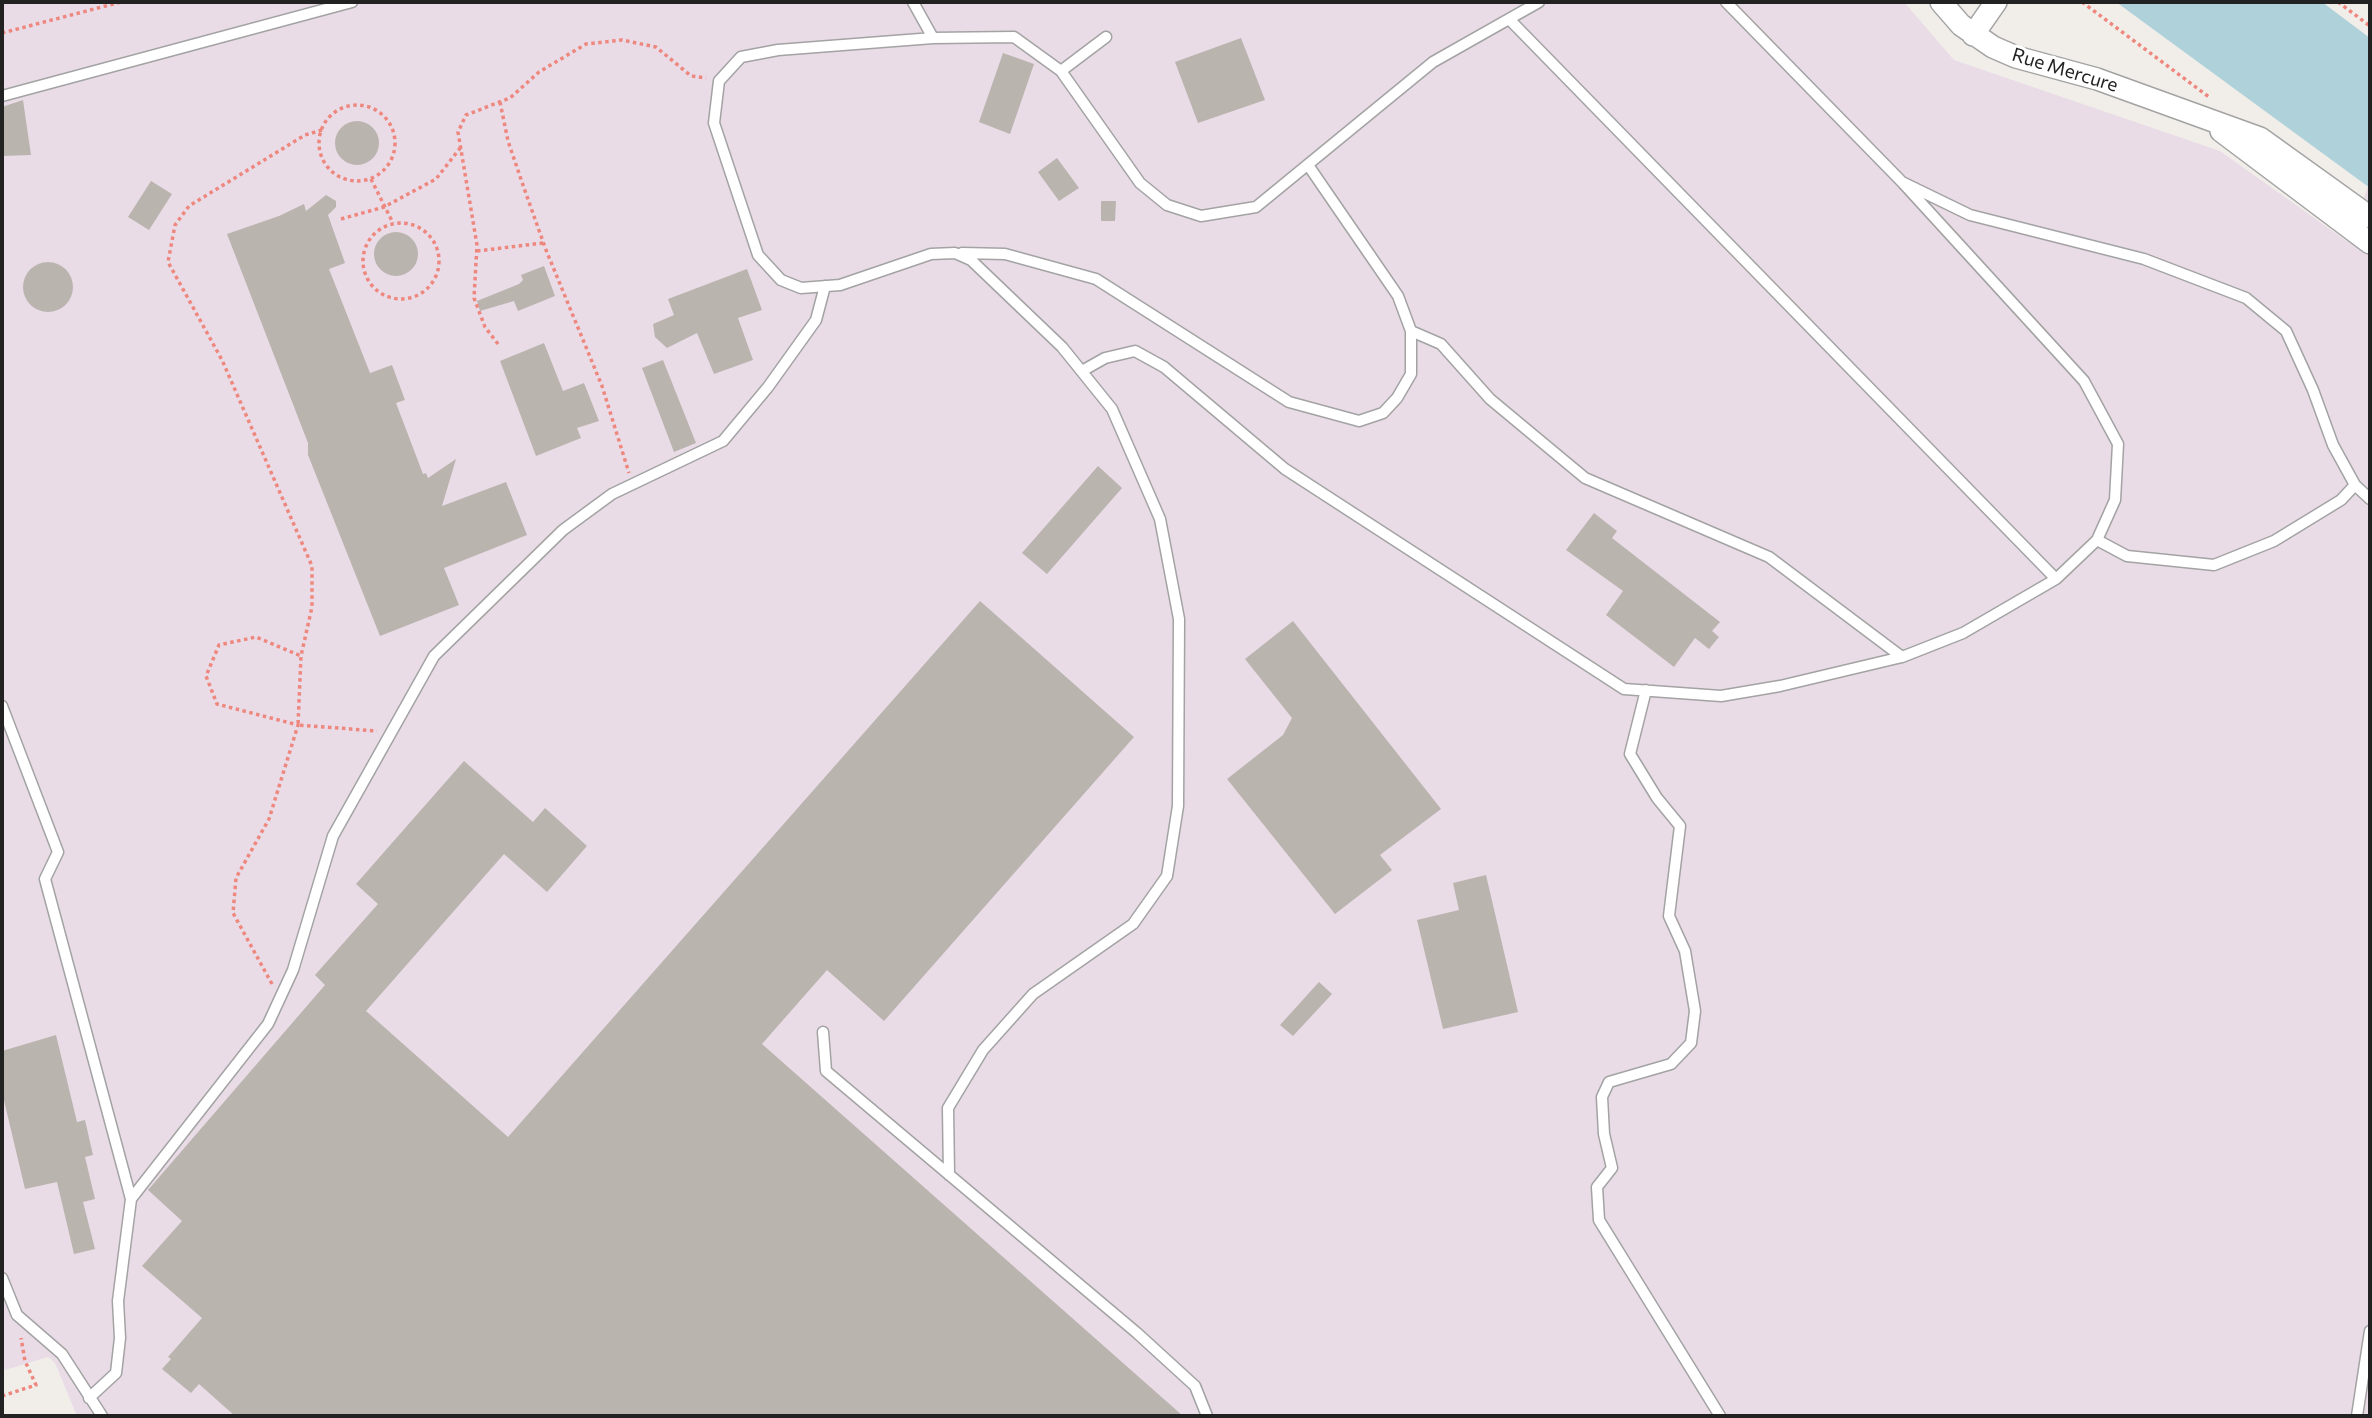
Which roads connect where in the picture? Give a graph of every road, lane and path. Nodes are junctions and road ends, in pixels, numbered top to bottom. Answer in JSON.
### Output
{"nodes":[{"id":1,"x":121,"y":2,"type":"edge"},
{"id":2,"x":352,"y":2,"type":"edge"},
{"id":3,"x":914,"y":2,"type":"edge"},
{"id":4,"x":1539,"y":2,"type":"edge"},
{"id":5,"x":1726,"y":2,"type":"edge"},
{"id":6,"x":1941,"y":2,"type":"edge"},
{"id":7,"x":1996,"y":2,"type":"edge"},
{"id":8,"x":2082,"y":2,"type":"edge"},
{"id":9,"x":2338,"y":2,"type":"edge"},
{"id":10,"x":1509,"y":19,"type":"junction"},
{"id":11,"x":2370,"y":26,"type":"edge"},
{"id":12,"x":2,"y":33,"type":"edge"},
{"id":13,"x":1973,"y":35,"type":"junction"},
{"id":14,"x":1106,"y":37,"type":"dead end"},
{"id":15,"x":933,"y":38,"type":"junction"},
{"id":16,"x":1061,"y":71,"type":"junction"},
{"id":17,"x":719,"y":81,"type":"junction"},
{"id":18,"x":2,"y":96,"type":"edge"},
{"id":19,"x":500,"y":102,"type":"junction"},
{"id":20,"x":2206,"y":107,"type":"junction"},
{"id":21,"x":322,"y":130,"type":"junction"},
{"id":22,"x":461,"y":147,"type":"junction"},
{"id":23,"x":1308,"y":164,"type":"junction"},
{"id":24,"x":371,"y":179,"type":"junction"},
{"id":25,"x":1902,"y":182,"type":"junction"},
{"id":26,"x":384,"y":206,"type":"junction"},
{"id":27,"x":2370,"y":217,"type":"edge"},
{"id":28,"x":341,"y":219,"type":"dead end"},
{"id":29,"x":393,"y":223,"type":"junction"},
{"id":30,"x":543,"y":243,"type":"junction"},
{"id":31,"x":2370,"y":243,"type":"edge"},
{"id":32,"x":477,"y":251,"type":"junction"},
{"id":33,"x":955,"y":253,"type":"junction"},
{"id":34,"x":825,"y":286,"type":"junction"},
{"id":35,"x":1411,"y":331,"type":"junction"},
{"id":36,"x":498,"y":344,"type":"dead end"},
{"id":37,"x":1082,"y":371,"type":"junction"},
{"id":38,"x":633,"y":484,"type":"junction"},
{"id":39,"x":2355,"y":485,"type":"junction"},
{"id":40,"x":2370,"y":499,"type":"edge"},
{"id":41,"x":2098,"y":540,"type":"junction"},
{"id":42,"x":2056,"y":579,"type":"junction"},
{"id":43,"x":301,"y":656,"type":"junction"},
{"id":44,"x":1902,"y":657,"type":"junction"},
{"id":45,"x":1646,"y":690,"type":"junction"},
{"id":46,"x":2,"y":706,"type":"edge"},
{"id":47,"x":298,"y":725,"type":"junction"},
{"id":48,"x":390,"y":731,"type":"junction"},
{"id":49,"x":280,"y":998,"type":"junction"},
{"id":50,"x":822,"y":1032,"type":"dead end"},
{"id":51,"x":949,"y":1175,"type":"junction"},
{"id":52,"x":131,"y":1199,"type":"junction"},
{"id":53,"x":2,"y":1278,"type":"edge"},
{"id":54,"x":2370,"y":1331,"type":"edge"},
{"id":55,"x":25,"y":1361,"type":"dead end"},
{"id":56,"x":2,"y":1396,"type":"edge"},
{"id":57,"x":89,"y":1398,"type":"junction"},
{"id":58,"x":102,"y":1416,"type":"edge"},
{"id":59,"x":1207,"y":1416,"type":"edge"},
{"id":60,"x":1720,"y":1416,"type":"edge"},
{"id":61,"x":2357,"y":1416,"type":"edge"}],
"edges":[{"from":1,"to":12,"type":"path"},
{"from":2,"to":18,"type":"lane"},
{"from":3,"to":15,"type":"lane"},
{"from":4,"to":10,"type":"lane"},
{"from":5,"to":25,"type":"lane"},
{"from":6,"to":13,"type":"street","name":"Rue Mercure"},
{"from":7,"to":13,"type":"street"},
{"from":8,"to":20,"type":"path"},
{"from":9,"to":11,"type":"path"},
{"from":10,"to":23,"type":"lane"},
{"from":10,"to":42,"type":"lane"},
{"from":13,"to":20,"type":"street","name":"Rue Mercure"},
{"from":14,"to":16,"type":"lane"},
{"from":15,"to":16,"type":"lane"},
{"from":15,"to":17,"type":"lane"},
{"from":16,"to":23,"type":"lane"},
{"from":17,"to":19,"type":"path"},
{"from":17,"to":34,"type":"lane"},
{"from":19,"to":22,"type":"path"},
{"from":19,"to":30,"type":"path"},
{"from":20,"to":27,"type":"street","name":"Rue Mercure"},
{"from":20,"to":31,"type":"street","name":"Rue Mercure"},
{"from":21,"to":24,"type":"path"},
{"from":21,"to":24,"type":"path"},
{"from":21,"to":43,"type":"path"},
{"from":22,"to":26,"type":"path"},
{"from":22,"to":32,"type":"path"},
{"from":23,"to":35,"type":"lane"},
{"from":24,"to":26,"type":"path"},
{"from":25,"to":39,"type":"lane"},
{"from":25,"to":41,"type":"lane"},
{"from":26,"to":28,"type":"path"},
{"from":26,"to":29,"type":"path"},
{"from":29,"to":29,"type":"path"},
{"from":30,"to":32,"type":"path"},
{"from":30,"to":38,"type":"path"},
{"from":32,"to":36,"type":"path"},
{"from":33,"to":34,"type":"lane"},
{"from":33,"to":35,"type":"lane"},
{"from":33,"to":37,"type":"lane"},
{"from":34,"to":38,"type":"lane"},
{"from":35,"to":44,"type":"lane"},
{"from":37,"to":45,"type":"lane"},
{"from":37,"to":51,"type":"lane"},
{"from":38,"to":48,"type":"lane"},
{"from":39,"to":40,"type":"lane"},
{"from":39,"to":41,"type":"lane"},
{"from":41,"to":42,"type":"lane"},
{"from":42,"to":44,"type":"lane"},
{"from":43,"to":47,"type":"path"},
{"from":43,"to":47,"type":"path"},
{"from":44,"to":45,"type":"lane"},
{"from":45,"to":60,"type":"lane"},
{"from":46,"to":52,"type":"lane"},
{"from":47,"to":48,"type":"path"},
{"from":47,"to":49,"type":"path"},
{"from":48,"to":49,"type":"lane"},
{"from":49,"to":52,"type":"lane"},
{"from":50,"to":51,"type":"lane"},
{"from":51,"to":59,"type":"lane"},
{"from":52,"to":57,"type":"lane"},
{"from":53,"to":57,"type":"lane"},
{"from":54,"to":61,"type":"lane"},
{"from":55,"to":56,"type":"path"},
{"from":57,"to":58,"type":"lane"}]}
